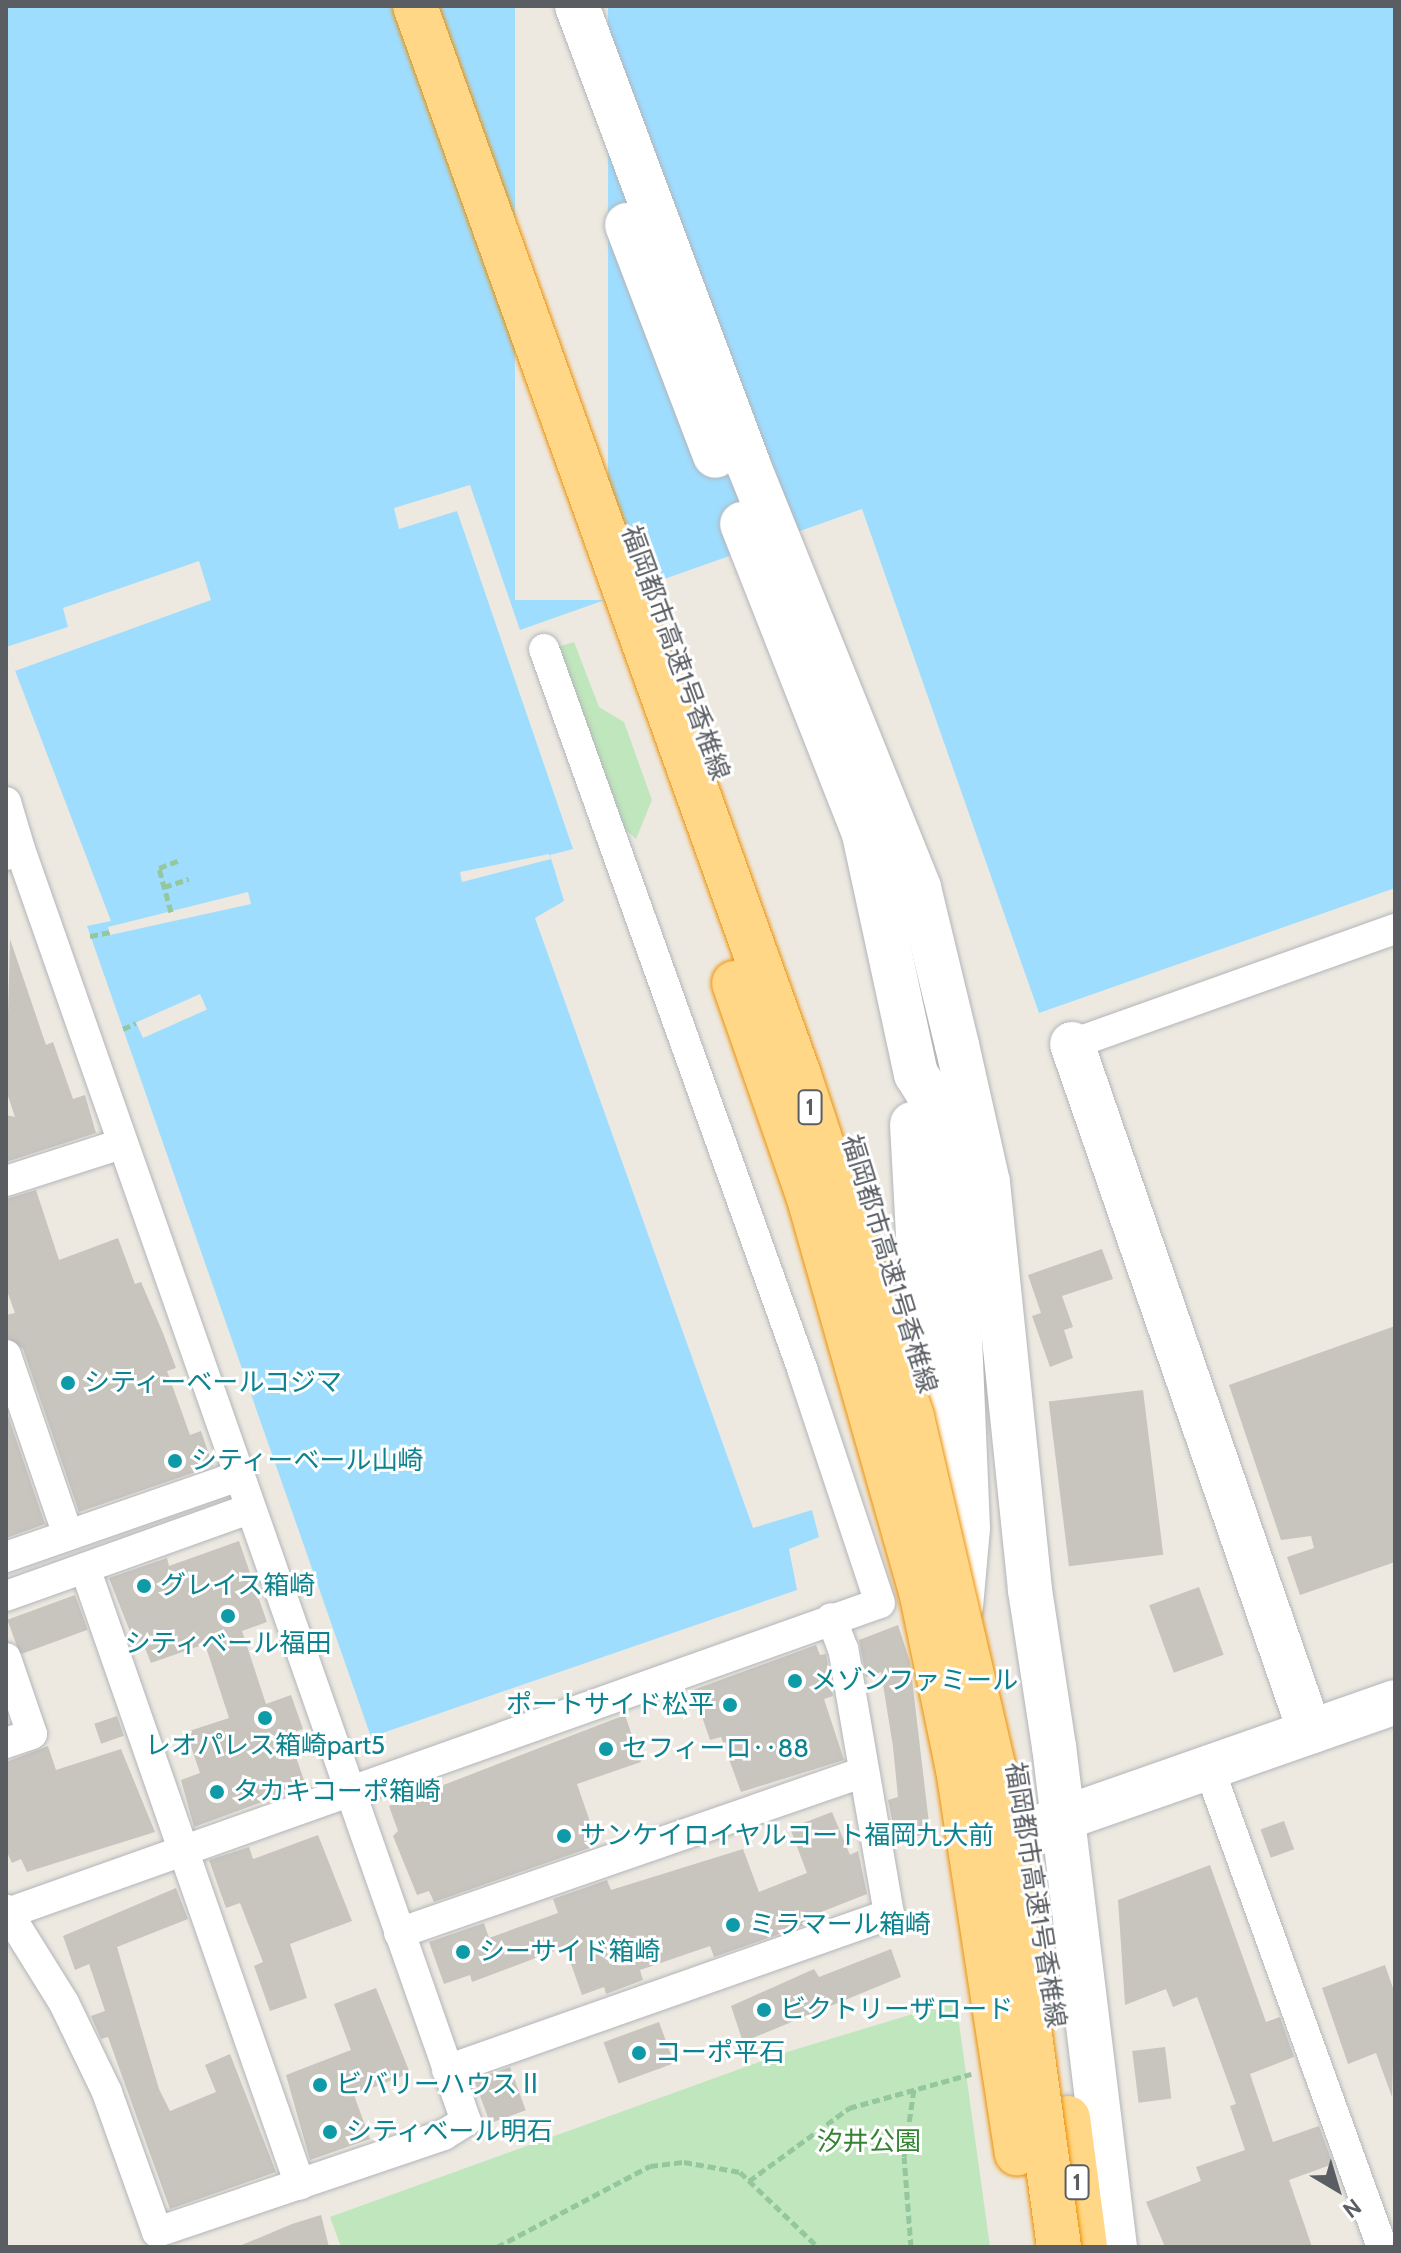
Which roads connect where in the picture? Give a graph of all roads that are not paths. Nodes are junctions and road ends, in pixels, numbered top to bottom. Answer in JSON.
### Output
{"nodes":[{"id":1,"x":415,"y":6,"type":"edge"},
{"id":2,"x":429,"y":6,"type":"edge"},
{"id":3,"x":544,"y":6,"type":"edge"},
{"id":4,"x":577,"y":6,"type":"edge"},
{"id":5,"x":544,"y":649,"type":"dead end"},
{"id":6,"x":650,"y":658,"type":"junction"},
{"id":7,"x":6,"y":802,"type":"edge"},
{"id":8,"x":13,"y":852,"type":"edge"},
{"id":9,"x":1395,"y":929,"type":"edge"},
{"id":10,"x":1072,"y":1044,"type":"joint"},
{"id":11,"x":121,"y":1144,"type":"junction"},
{"id":12,"x":6,"y":1181,"type":"edge"},
{"id":13,"x":6,"y":1355,"type":"edge"},
{"id":14,"x":238,"y":1476,"type":"junction"},
{"id":15,"x":249,"y":1509,"type":"junction"},
{"id":16,"x":68,"y":1535,"type":"junction"},
{"id":17,"x":6,"y":1557,"type":"edge"},
{"id":18,"x":85,"y":1568,"type":"junction"},
{"id":19,"x":6,"y":1596,"type":"edge"},
{"id":20,"x":831,"y":1618,"type":"junction"},
{"id":21,"x":6,"y":1658,"type":"edge"},
{"id":22,"x":1395,"y":1702,"type":"edge"},
{"id":23,"x":1310,"y":1732,"type":"junction"},
{"id":24,"x":6,"y":1743,"type":"edge"},
{"id":25,"x":1209,"y":1768,"type":"junction"},
{"id":26,"x":864,"y":1772,"type":"junction"},
{"id":27,"x":347,"y":1792,"type":"junction"},
{"id":28,"x":1062,"y":1819,"type":"junction"},
{"id":29,"x":1010,"y":1837,"type":"junction"},
{"id":30,"x":183,"y":1852,"type":"junction"},
{"id":31,"x":7,"y":1912,"type":"edge"},
{"id":32,"x":399,"y":1933,"type":"junction"},
{"id":33,"x":447,"y":2070,"type":"junction"},
{"id":34,"x":300,"y":2185,"type":"junction"},
{"id":35,"x":1087,"y":2244,"type":"edge"},
{"id":36,"x":1028,"y":2247,"type":"edge"},
{"id":37,"x":1382,"y":2247,"type":"edge"}],
"edges":[{"from":1,"to":6,"type":"highway","name":"福岡都市高速1号香椎線","number":"1","bridge":true},
{"from":2,"to":35,"type":"highway","name":"福岡都市高速1号香椎線","number":"1"},
{"from":3,"to":29,"type":"street"},
{"from":4,"to":28,"type":"street"},
{"from":5,"to":20,"type":"street"},
{"from":6,"to":35,"type":"highway","name":"福岡都市高速1号香椎線","number":"1","bridge":true},
{"from":6,"to":36,"type":"highway","bridge":true},
{"from":7,"to":8,"type":"street"},
{"from":8,"to":11,"type":"street"},
{"from":9,"to":10,"type":"street"},
{"from":10,"to":23,"type":"street"},
{"from":11,"to":12,"type":"street"},
{"from":11,"to":14,"type":"street"},
{"from":13,"to":16,"type":"street"},
{"from":14,"to":15,"type":"street"},
{"from":14,"to":16,"type":"street"},
{"from":15,"to":18,"type":"street"},
{"from":15,"to":27,"type":"street"},
{"from":16,"to":17,"type":"street"},
{"from":18,"to":19,"type":"street"},
{"from":18,"to":30,"type":"street"},
{"from":20,"to":26,"type":"street"},
{"from":20,"to":27,"type":"street"},
{"from":21,"to":24,"type":"street"},
{"from":22,"to":23,"type":"street"},
{"from":23,"to":25,"type":"street"},
{"from":25,"to":28,"type":"street"},
{"from":25,"to":37,"type":"street"},
{"from":26,"to":32,"type":"street"},
{"from":26,"to":33,"type":"street"},
{"from":27,"to":30,"type":"street"},
{"from":27,"to":32,"type":"street"},
{"from":28,"to":29,"type":"street"},
{"from":28,"to":35,"type":"street"},
{"from":29,"to":35,"type":"street"},
{"from":30,"to":31,"type":"street"},
{"from":30,"to":34,"type":"street"},
{"from":31,"to":34,"type":"street"},
{"from":32,"to":33,"type":"street"},
{"from":33,"to":34,"type":"street"}]}
